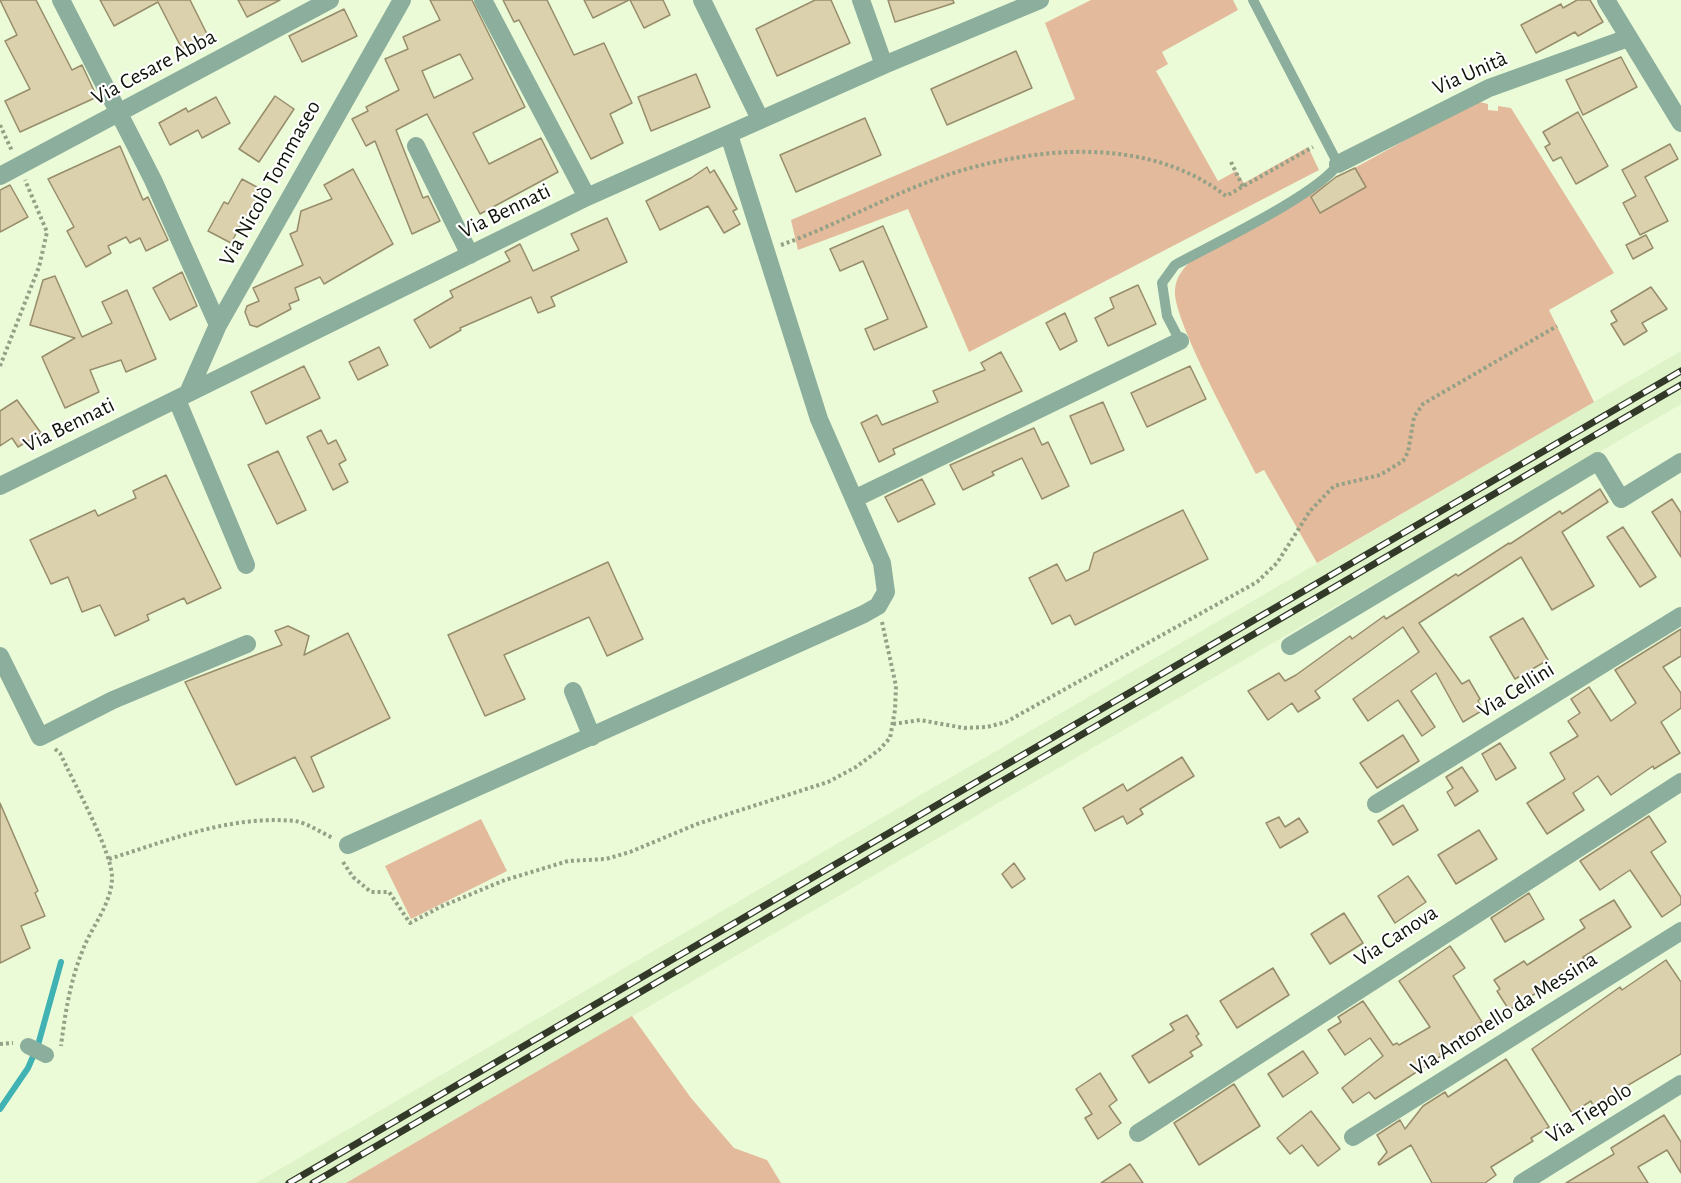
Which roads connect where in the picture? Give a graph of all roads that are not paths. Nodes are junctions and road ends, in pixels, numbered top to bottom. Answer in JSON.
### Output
{"nodes":[{"id":1,"x":61,"y":0,"type":"edge"},
{"id":2,"x":330,"y":0,"type":"edge"},
{"id":3,"x":402,"y":0,"type":"edge"},
{"id":4,"x":483,"y":0,"type":"edge"},
{"id":5,"x":702,"y":0,"type":"edge"},
{"id":6,"x":861,"y":0,"type":"edge"},
{"id":7,"x":1040,"y":0,"type":"edge"},
{"id":8,"x":1252,"y":0,"type":"edge"},
{"id":9,"x":1606,"y":0,"type":"edge"},
{"id":10,"x":1628,"y":38,"type":"junction"},
{"id":11,"x":884,"y":65,"type":"junction"},
{"id":12,"x":118,"y":113,"type":"junction"},
{"id":13,"x":760,"y":119,"type":"junction"},
{"id":14,"x":1681,"y":123,"type":"edge"},
{"id":15,"x":729,"y":135,"type":"junction"},
{"id":16,"x":417,"y":146,"type":"dead end"},
{"id":17,"x":1338,"y":164,"type":"junction"},
{"id":18,"x":0,"y":176,"type":"edge"},
{"id":19,"x":587,"y":197,"type":"junction"},
{"id":20,"x":470,"y":255,"type":"junction"},
{"id":21,"x":218,"y":325,"type":"junction"},
{"id":22,"x":1180,"y":341,"type":"joint"},
{"id":23,"x":182,"y":397,"type":"junction"},
{"id":24,"x":1681,"y":462,"type":"edge"},
{"id":25,"x":0,"y":486,"type":"edge"},
{"id":26,"x":854,"y":499,"type":"junction"},
{"id":27,"x":246,"y":565,"type":"dead end"},
{"id":28,"x":1681,"y":616,"type":"edge"},
{"id":29,"x":246,"y":644,"type":"dead end"},
{"id":30,"x":1290,"y":646,"type":"dead end"},
{"id":31,"x":0,"y":656,"type":"edge"},
{"id":32,"x":573,"y":691,"type":"dead end"},
{"id":33,"x":592,"y":737,"type":"junction"},
{"id":34,"x":1681,"y":782,"type":"edge"},
{"id":35,"x":1376,"y":804,"type":"dead end"},
{"id":36,"x":340,"y":849,"type":"road end"},
{"id":37,"x":1681,"y":931,"type":"edge"},
{"id":38,"x":28,"y":1046,"type":"dead end"},
{"id":39,"x":46,"y":1055,"type":"road end"},
{"id":40,"x":1681,"y":1084,"type":"edge"},
{"id":41,"x":1138,"y":1133,"type":"dead end"},
{"id":42,"x":1353,"y":1137,"type":"dead end"},
{"id":43,"x":1522,"y":1183,"type":"edge"}],
"edges":[{"from":1,"to":12,"type":"street"},
{"from":2,"to":12,"type":"street","name":"Via Cesare Abba"},
{"from":3,"to":21,"type":"street","name":"Via Nicolò Tommaseo"},
{"from":4,"to":19,"type":"street"},
{"from":5,"to":13,"type":"street"},
{"from":6,"to":11,"type":"street"},
{"from":7,"to":11,"type":"street","name":"Via Bennati"},
{"from":8,"to":17,"type":"lane"},
{"from":9,"to":10,"type":"street"},
{"from":10,"to":14,"type":"street"},
{"from":10,"to":17,"type":"street","name":"Via Unità"},
{"from":11,"to":13,"type":"street","name":"Via Bennati"},
{"from":12,"to":18,"type":"street","name":"Via Cesare Abba"},
{"from":12,"to":21,"type":"street"},
{"from":13,"to":15,"type":"street","name":"Via Bennati"},
{"from":15,"to":19,"type":"street","name":"Via Bennati"},
{"from":15,"to":26,"type":"street"},
{"from":16,"to":20,"type":"street"},
{"from":17,"to":22,"type":"lane"},
{"from":19,"to":20,"type":"street","name":"Via Bennati"},
{"from":20,"to":23,"type":"street","name":"Via Bennati"},
{"from":21,"to":23,"type":"street","name":"Via Nicolò Tommaseo"},
{"from":22,"to":26,"type":"street"},
{"from":23,"to":25,"type":"street","name":"Via Bennati"},
{"from":23,"to":27,"type":"street"},
{"from":24,"to":30,"type":"street"},
{"from":26,"to":33,"type":"street"},
{"from":28,"to":35,"type":"street","name":"Via Cellini"},
{"from":29,"to":31,"type":"street"},
{"from":32,"to":33,"type":"street"},
{"from":33,"to":36,"type":"street"},
{"from":34,"to":41,"type":"street","name":"Via Canova"},
{"from":37,"to":42,"type":"street","name":"Via Antonello da Messina"},
{"from":38,"to":39,"type":"street"},
{"from":40,"to":43,"type":"street","name":"Via Tiepolo"}]}
